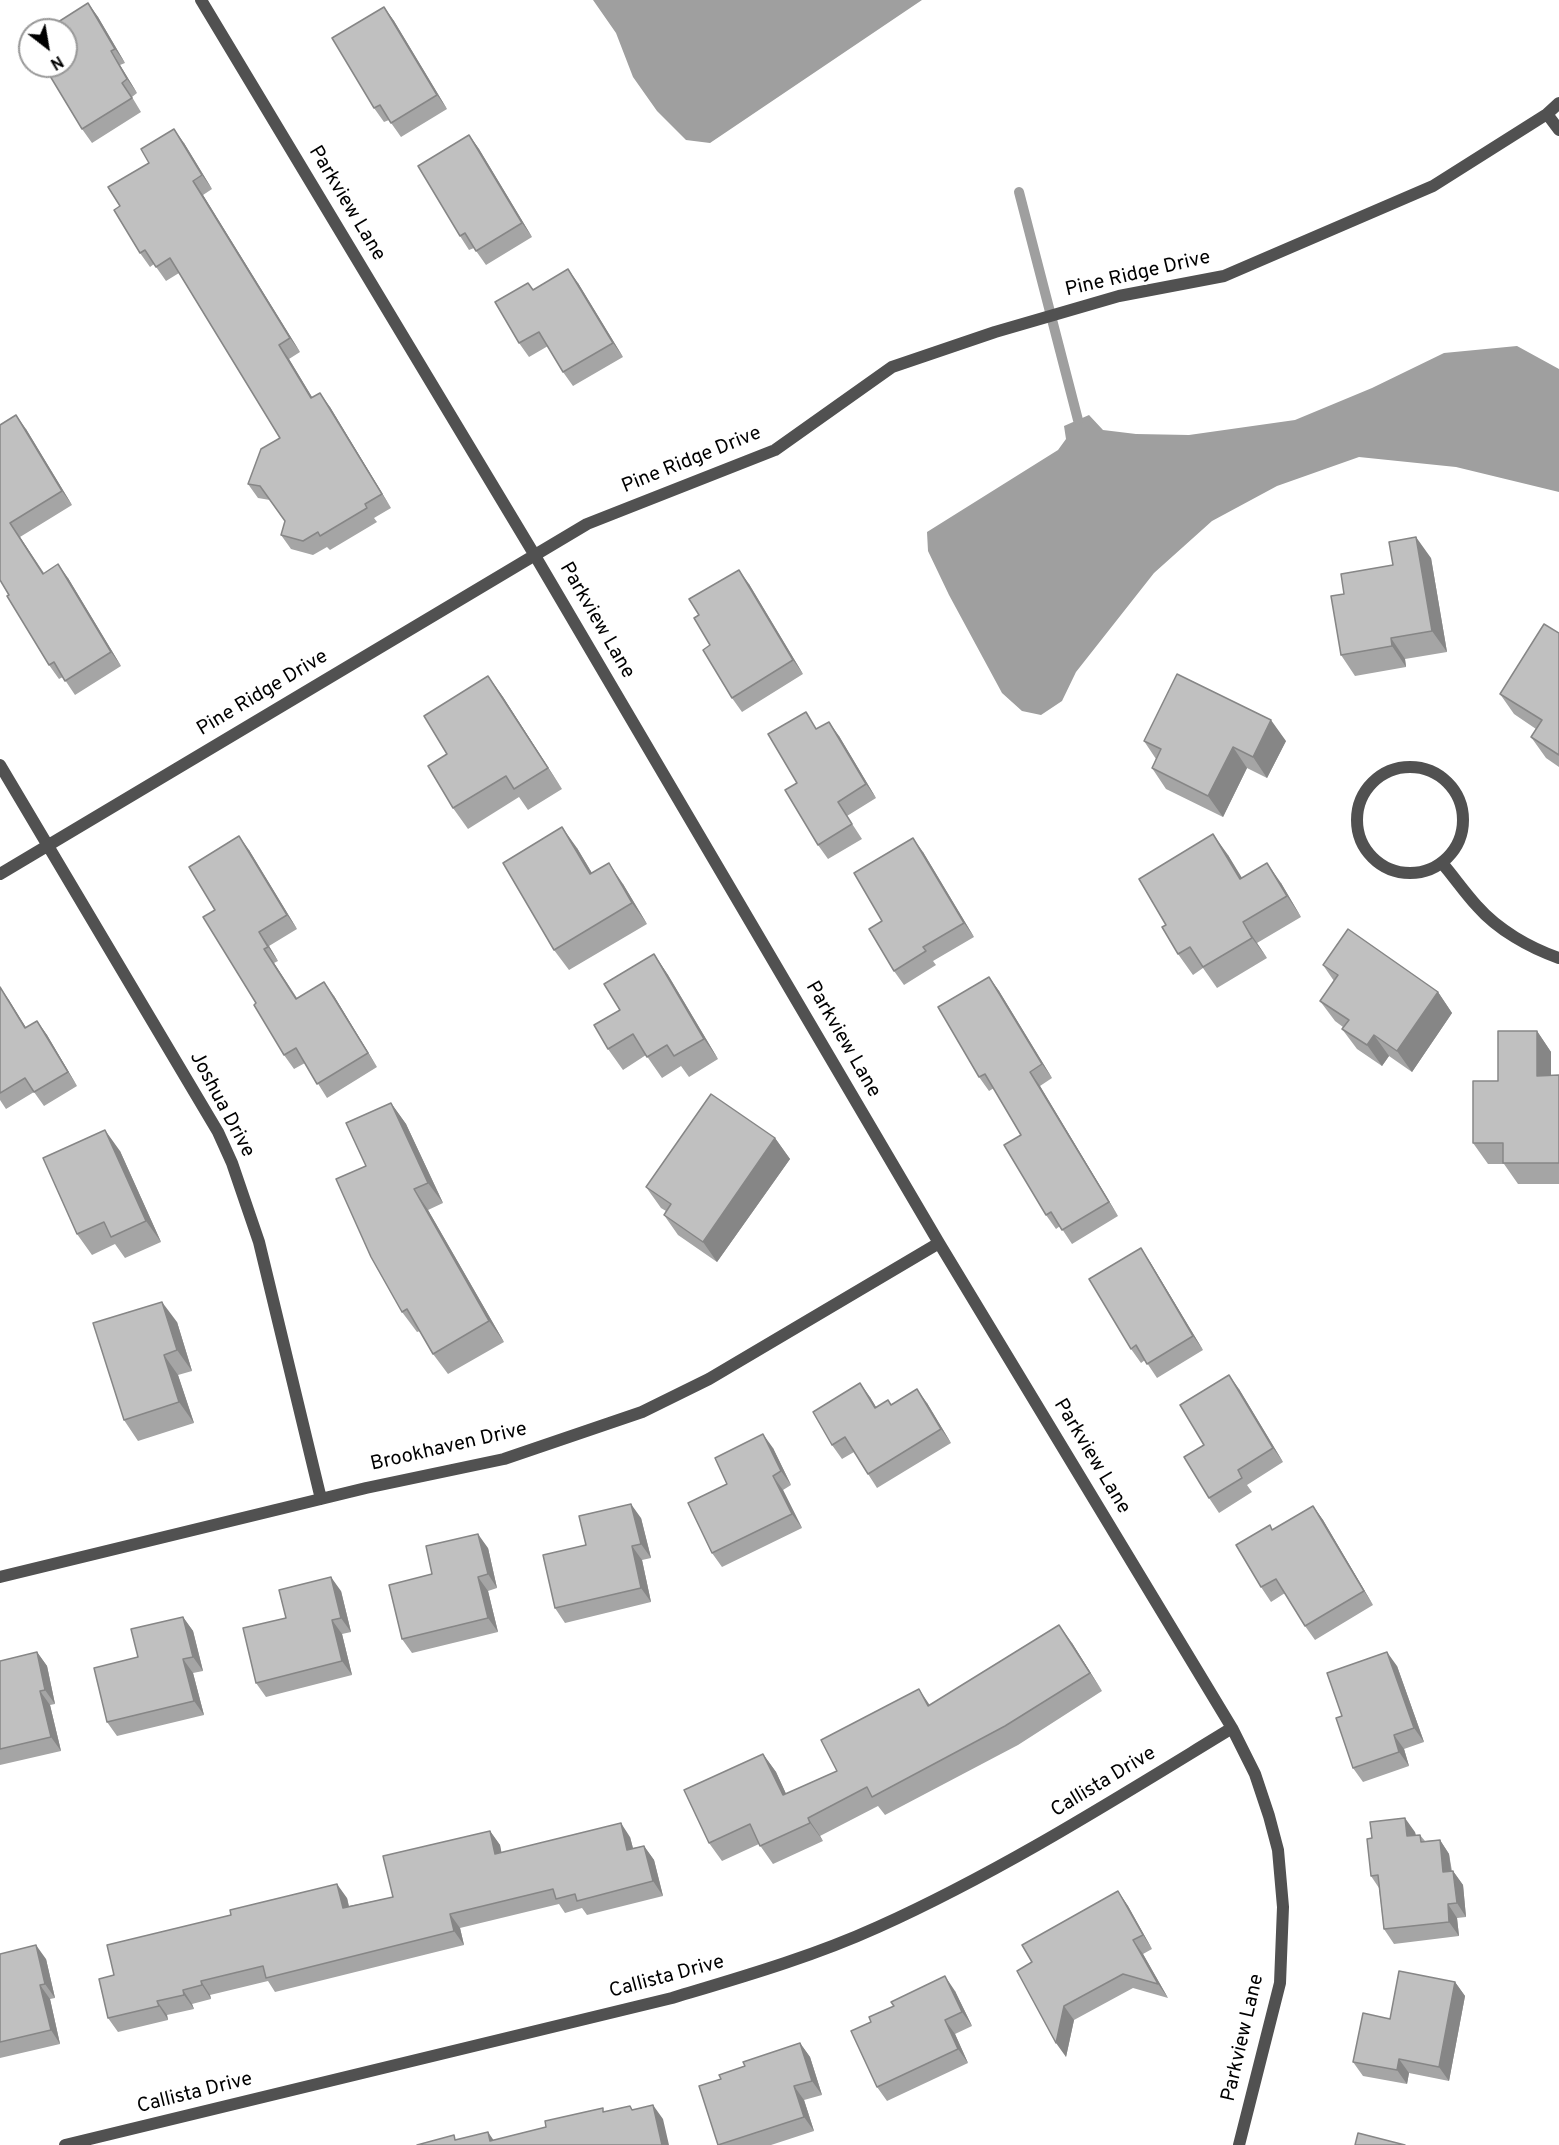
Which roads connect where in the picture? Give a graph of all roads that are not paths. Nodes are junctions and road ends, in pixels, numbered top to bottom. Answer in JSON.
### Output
{"nodes":[{"id":1,"x":201,"y":0,"type":"edge"},
{"id":2,"x":1559,"y":103,"type":"edge"},
{"id":3,"x":1547,"y":114,"type":"junction"},
{"id":4,"x":1559,"y":130,"type":"edge"},
{"id":5,"x":534,"y":554,"type":"junction"},
{"id":6,"x":0,"y":765,"type":"edge"},
{"id":7,"x":48,"y":845,"type":"junction"},
{"id":8,"x":1442,"y":863,"type":"junction"},
{"id":9,"x":0,"y":874,"type":"edge"},
{"id":10,"x":1559,"y":958,"type":"edge"},
{"id":11,"x":939,"y":1244,"type":"junction"},
{"id":12,"x":321,"y":1499,"type":"junction"},
{"id":13,"x":0,"y":1577,"type":"edge"},
{"id":14,"x":1232,"y":1728,"type":"junction"},
{"id":15,"x":65,"y":2145,"type":"edge"},
{"id":16,"x":1239,"y":2145,"type":"edge"}],
"edges":[{"from":1,"to":5,"type":"street","name":"Parkview Lane"},
{"from":2,"to":3,"type":"street","name":"Pine Ridge Drive"},
{"from":3,"to":4,"type":"street"},
{"from":3,"to":5,"type":"street","name":"Pine Ridge Drive"},
{"from":5,"to":7,"type":"street","name":"Pine Ridge Drive"},
{"from":5,"to":11,"type":"street","name":"Parkview Lane"},
{"from":6,"to":7,"type":"street","name":"Joshua Drive"},
{"from":7,"to":9,"type":"street","name":"Pine Ridge Drive"},
{"from":7,"to":12,"type":"street","name":"Joshua Drive"},
{"from":8,"to":8,"type":"street"},
{"from":8,"to":10,"type":"street"},
{"from":11,"to":12,"type":"street","name":"Brookhaven Drive"},
{"from":11,"to":14,"type":"street","name":"Parkview Lane"},
{"from":12,"to":13,"type":"street","name":"Brookhaven Drive"},
{"from":14,"to":15,"type":"street","name":"Callista Drive"},
{"from":14,"to":16,"type":"street","name":"Parkview Lane"}]}
